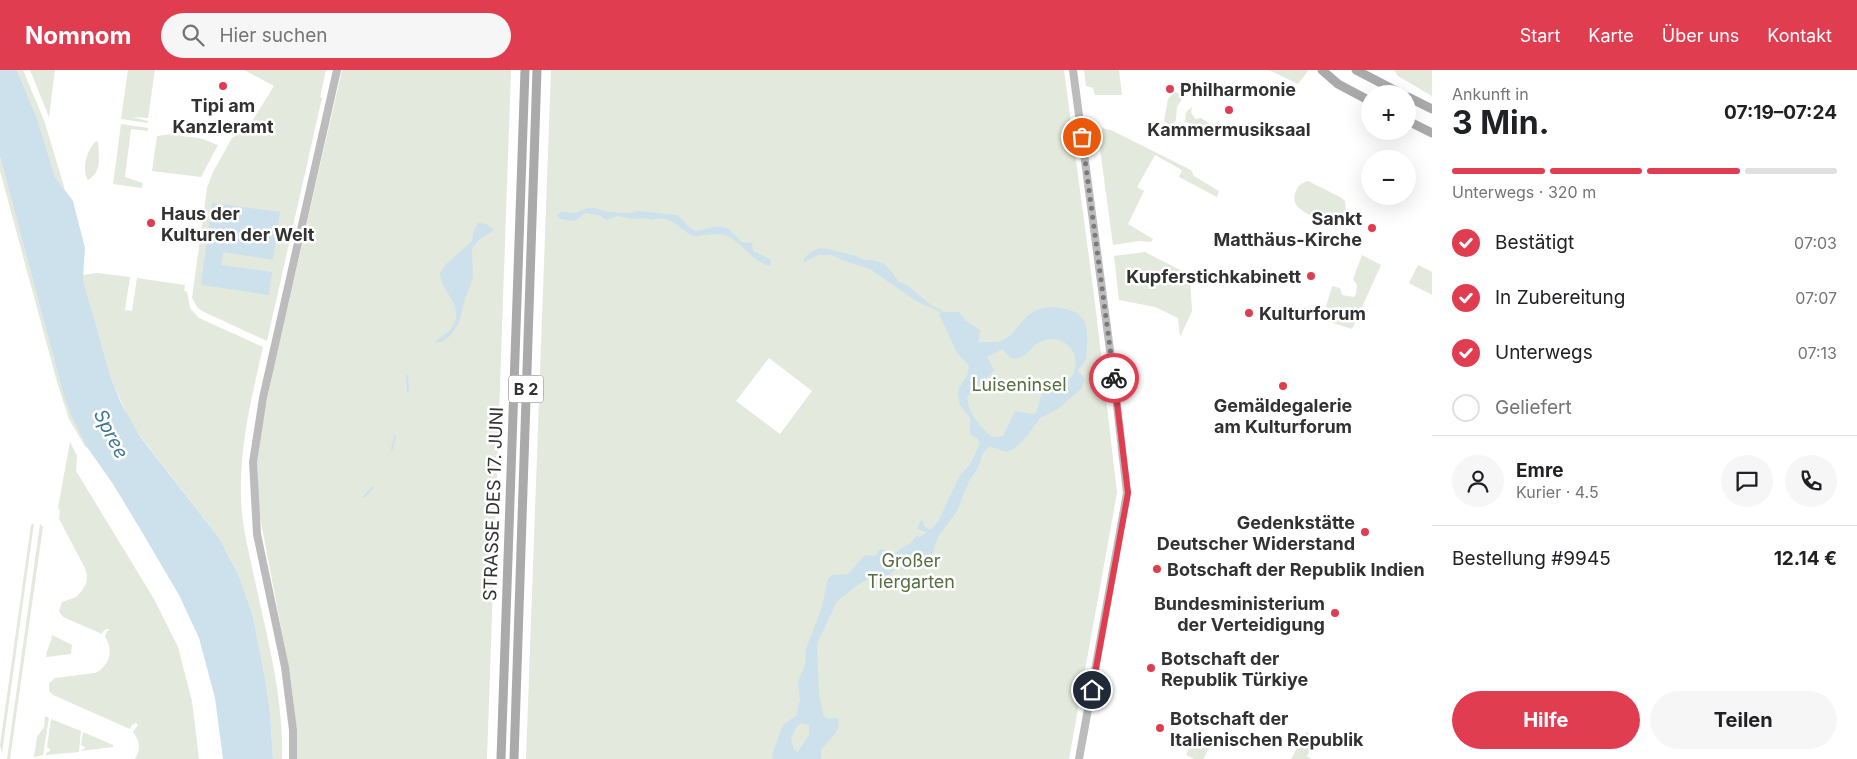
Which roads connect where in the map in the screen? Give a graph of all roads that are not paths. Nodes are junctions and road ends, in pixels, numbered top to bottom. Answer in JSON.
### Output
{"nodes":[{"id":1,"x":337,"y":70,"type":"edge"},
{"id":2,"x":525,"y":70,"type":"edge"},
{"id":3,"x":537,"y":70,"type":"edge"},
{"id":4,"x":1073,"y":70,"type":"edge"},
{"id":5,"x":1322,"y":70,"type":"edge"},
{"id":6,"x":1356,"y":70,"type":"edge"},
{"id":7,"x":1385,"y":85,"type":"edge"},
{"id":8,"x":1361,"y":96,"type":"edge"},
{"id":9,"x":1416,"y":101,"type":"edge"},
{"id":10,"x":1432,"y":109,"type":"edge"},
{"id":11,"x":1416,"y":125,"type":"edge"},
{"id":12,"x":1432,"y":133,"type":"edge"},
{"id":13,"x":293,"y":759,"type":"edge"},
{"id":14,"x":501,"y":759,"type":"edge"},
{"id":15,"x":514,"y":759,"type":"edge"},
{"id":16,"x":1079,"y":759,"type":"edge"}],
"edges":[{"from":1,"to":13,"type":"street"},
{"from":2,"to":14,"type":"main road","name":"STRASSE DES 17. JUNI","number":"B 2"},
{"from":3,"to":15,"type":"main road","name":"STRASSE DES 17. JUNI","number":"B 2"},
{"from":4,"to":16,"type":"street"},
{"from":5,"to":8,"type":"main road"},
{"from":6,"to":7,"type":"main road"},
{"from":9,"to":10,"type":"main road"},
{"from":11,"to":12,"type":"main road"}]}
